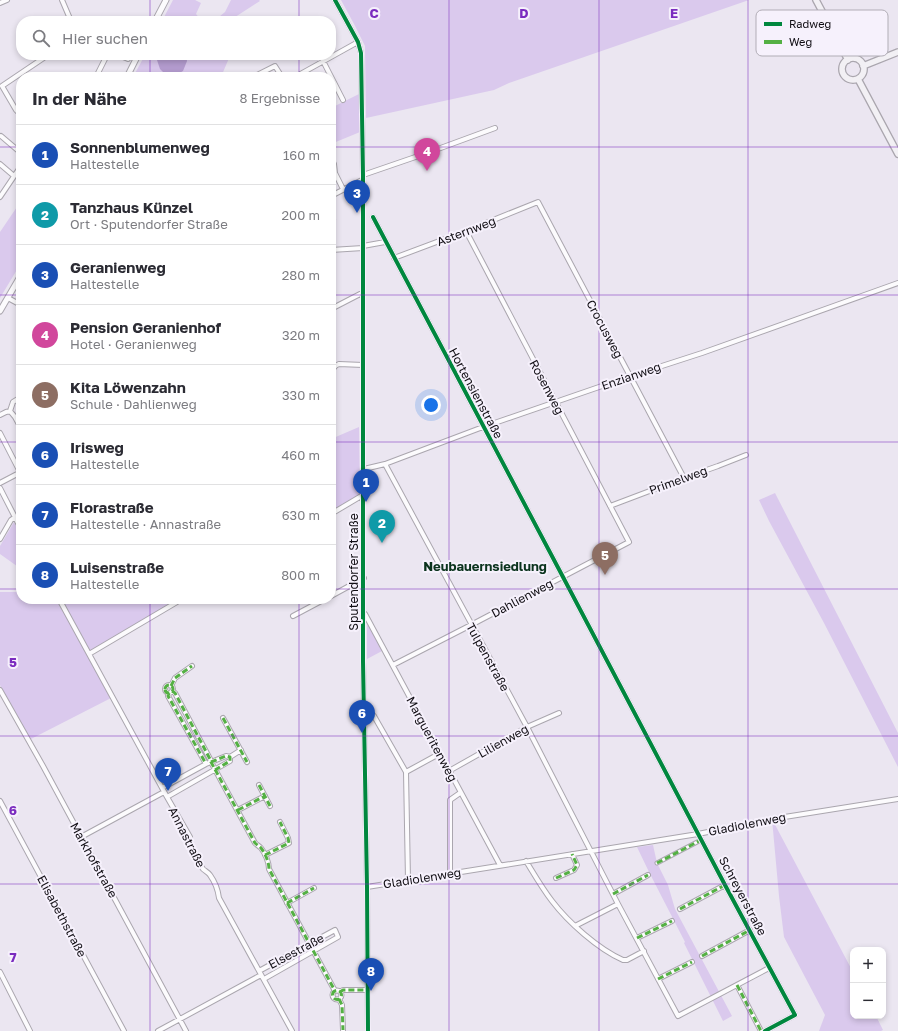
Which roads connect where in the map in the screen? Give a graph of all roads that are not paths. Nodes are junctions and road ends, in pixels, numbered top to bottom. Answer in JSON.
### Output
{"nodes":[{"id":1,"x":7,"y":0,"type":"edge"},
{"id":2,"x":62,"y":0,"type":"edge"},
{"id":3,"x":166,"y":0,"type":"edge"},
{"id":4,"x":335,"y":0,"type":"edge"},
{"id":5,"x":816,"y":0,"type":"edge"},
{"id":6,"x":0,"y":3,"type":"edge"},
{"id":7,"x":821,"y":10,"type":"edge"},
{"id":8,"x":70,"y":16,"type":"edge"},
{"id":9,"x":158,"y":16,"type":"edge"},
{"id":10,"x":358,"y":42,"type":"junction"},
{"id":11,"x":898,"y":52,"type":"edge"},
{"id":12,"x":336,"y":54,"type":"edge"},
{"id":13,"x":846,"y":56,"type":"edge"},
{"id":14,"x":41,"y":60,"type":"edge"},
{"id":15,"x":104,"y":60,"type":"edge"},
{"id":16,"x":136,"y":60,"type":"edge"},
{"id":17,"x":848,"y":60,"type":"junction"},
{"id":18,"x":323,"y":61,"type":"joint"},
{"id":19,"x":863,"y":66,"type":"junction"},
{"id":20,"x":23,"y":72,"type":"edge"},
{"id":21,"x":98,"y":72,"type":"edge"},
{"id":22,"x":130,"y":72,"type":"edge"},
{"id":23,"x":263,"y":72,"type":"edge"},
{"id":24,"x":279,"y":72,"type":"edge"},
{"id":25,"x":304,"y":72,"type":"edge"},
{"id":26,"x":329,"y":72,"type":"edge"},
{"id":27,"x":16,"y":77,"type":"edge"},
{"id":28,"x":858,"y":79,"type":"junction"},
{"id":29,"x":336,"y":86,"type":"edge"},
{"id":30,"x":343,"y":100,"type":"dead end"},
{"id":31,"x":16,"y":110,"type":"edge"},
{"id":32,"x":495,"y":128,"type":"dead end"},
{"id":33,"x":1,"y":136,"type":"edge"},
{"id":34,"x":16,"y":148,"type":"edge"},
{"id":35,"x":898,"y":154,"type":"edge"},
{"id":36,"x":0,"y":164,"type":"edge"},
{"id":37,"x":16,"y":173,"type":"edge"},
{"id":38,"x":336,"y":175,"type":"edge"},
{"id":39,"x":14,"y":176,"type":"junction"},
{"id":40,"x":362,"y":177,"type":"junction"},
{"id":41,"x":343,"y":189,"type":"junction"},
{"id":42,"x":336,"y":193,"type":"edge"},
{"id":43,"x":1,"y":194,"type":"edge"},
{"id":44,"x":538,"y":202,"type":"joint"},
{"id":45,"x":373,"y":218,"type":"dead end"},
{"id":46,"x":466,"y":232,"type":"junction"},
{"id":47,"x":385,"y":242,"type":"junction"},
{"id":48,"x":363,"y":247,"type":"junction"},
{"id":49,"x":336,"y":250,"type":"edge"},
{"id":50,"x":394,"y":258,"type":"junction"},
{"id":51,"x":898,"y":283,"type":"edge"},
{"id":52,"x":16,"y":284,"type":"edge"},
{"id":53,"x":362,"y":293,"type":"junction"},
{"id":54,"x":8,"y":298,"type":"junction"},
{"id":55,"x":16,"y":302,"type":"edge"},
{"id":56,"x":336,"y":306,"type":"edge"},
{"id":57,"x":0,"y":311,"type":"edge"},
{"id":58,"x":336,"y":365,"type":"edge"},
{"id":59,"x":363,"y":365,"type":"junction"},
{"id":60,"x":630,"y":376,"type":"junction"},
{"id":61,"x":16,"y":401,"type":"edge"},
{"id":62,"x":555,"y":402,"type":"junction"},
{"id":63,"x":10,"y":412,"type":"junction"},
{"id":64,"x":0,"y":416,"type":"edge"},
{"id":65,"x":16,"y":419,"type":"edge"},
{"id":66,"x":483,"y":427,"type":"junction"},
{"id":67,"x":0,"y":432,"type":"edge"},
{"id":68,"x":746,"y":455,"type":"dead end"},
{"id":69,"x":16,"y":462,"type":"edge"},
{"id":70,"x":385,"y":464,"type":"junction"},
{"id":71,"x":364,"y":469,"type":"junction"},
{"id":72,"x":16,"y":475,"type":"edge"},
{"id":73,"x":684,"y":478,"type":"junction"},
{"id":74,"x":0,"y":483,"type":"edge"},
{"id":75,"x":0,"y":488,"type":"edge"},
{"id":76,"x":363,"y":495,"type":"junction"},
{"id":77,"x":610,"y":506,"type":"junction"},
{"id":78,"x":336,"y":511,"type":"edge"},
{"id":79,"x":14,"y":517,"type":"junction"},
{"id":80,"x":16,"y":520,"type":"edge"},
{"id":81,"x":0,"y":539,"type":"edge"},
{"id":82,"x":630,"y":542,"type":"joint"},
{"id":83,"x":563,"y":577,"type":"junction"},
{"id":84,"x":364,"y":578,"type":"junction"},
{"id":85,"x":336,"y":593,"type":"edge"},
{"id":86,"x":62,"y":604,"type":"edge"},
{"id":87,"x":174,"y":604,"type":"edge"},
{"id":88,"x":316,"y":604,"type":"edge"},
{"id":89,"x":364,"y":613,"type":"junction"},
{"id":90,"x":293,"y":616,"type":"dead end"},
{"id":91,"x":471,"y":625,"type":"junction"},
{"id":92,"x":89,"y":654,"type":"junction"},
{"id":93,"x":393,"y":665,"type":"junction"},
{"id":94,"x":192,"y":666,"type":"dead end"},
{"id":95,"x":171,"y":686,"type":"junction"},
{"id":96,"x":0,"y":690,"type":"edge"},
{"id":97,"x":170,"y":692,"type":"junction"},
{"id":98,"x":364,"y":709,"type":"junction"},
{"id":99,"x":559,"y":713,"type":"dead end"},
{"id":100,"x":223,"y":718,"type":"dead end"},
{"id":101,"x":527,"y":727,"type":"junction"},
{"id":102,"x":241,"y":750,"type":"junction"},
{"id":103,"x":440,"y":754,"type":"junction"},
{"id":104,"x":230,"y":757,"type":"junction"},
{"id":105,"x":247,"y":762,"type":"dead end"},
{"id":106,"x":209,"y":763,"type":"junction"},
{"id":107,"x":215,"y":770,"type":"junction"},
{"id":108,"x":449,"y":771,"type":"junction"},
{"id":109,"x":406,"y":772,"type":"junction"},
{"id":110,"x":259,"y":785,"type":"dead end"},
{"id":111,"x":163,"y":790,"type":"junction"},
{"id":112,"x":460,"y":793,"type":"junction"},
{"id":113,"x":265,"y":796,"type":"junction"},
{"id":114,"x":167,"y":797,"type":"junction"},
{"id":115,"x":898,"y":799,"type":"edge"},
{"id":116,"x":0,"y":801,"type":"edge"},
{"id":117,"x":270,"y":806,"type":"dead end"},
{"id":118,"x":238,"y":810,"type":"junction"},
{"id":119,"x":280,"y":822,"type":"dead end"},
{"id":120,"x":698,"y":834,"type":"junction"},
{"id":121,"x":81,"y":837,"type":"junction"},
{"id":122,"x":701,"y":840,"type":"junction"},
{"id":123,"x":591,"y":851,"type":"junction"},
{"id":124,"x":572,"y":854,"type":"junction"},
{"id":125,"x":265,"y":856,"type":"junction"},
{"id":126,"x":526,"y":861,"type":"junction"},
{"id":127,"x":657,"y":863,"type":"dead end"},
{"id":128,"x":500,"y":866,"type":"junction"},
{"id":129,"x":450,"y":873,"type":"junction"},
{"id":130,"x":648,"y":875,"type":"dead end"},
{"id":131,"x":556,"y":878,"type":"dead end"},
{"id":132,"x":408,"y":880,"type":"junction"},
{"id":133,"x":725,"y":885,"type":"junction"},
{"id":134,"x":367,"y":887,"type":"junction"},
{"id":135,"x":314,"y":888,"type":"dead end"},
{"id":136,"x":613,"y":894,"type":"junction"},
{"id":137,"x":287,"y":903,"type":"junction"},
{"id":138,"x":618,"y":904,"type":"junction"},
{"id":139,"x":680,"y":909,"type":"dead end"},
{"id":140,"x":672,"y":921,"type":"dead end"},
{"id":141,"x":575,"y":926,"type":"junction"},
{"id":142,"x":750,"y":930,"type":"junction"},
{"id":143,"x":637,"y":938,"type":"junction"},
{"id":144,"x":309,"y":944,"type":"junction"},
{"id":145,"x":644,"y":951,"type":"junction"},
{"id":146,"x":313,"y":952,"type":"junction"},
{"id":147,"x":702,"y":956,"type":"dead end"},
{"id":148,"x":692,"y":962,"type":"dead end"},
{"id":149,"x":769,"y":968,"type":"junction"},
{"id":150,"x":259,"y":970,"type":"junction"},
{"id":151,"x":0,"y":972,"type":"edge"},
{"id":152,"x":262,"y":977,"type":"junction"},
{"id":153,"x":658,"y":979,"type":"junction"},
{"id":154,"x":736,"y":985,"type":"junction"},
{"id":155,"x":368,"y":990,"type":"junction"},
{"id":156,"x":335,"y":991,"type":"junction"},
{"id":157,"x":340,"y":992,"type":"junction"},
{"id":158,"x":339,"y":999,"type":"junction"},
{"id":159,"x":180,"y":1020,"type":"junction"},
{"id":160,"x":343,"y":1030,"type":"dead end"},
{"id":161,"x":30,"y":1031,"type":"edge"},
{"id":162,"x":124,"y":1031,"type":"edge"},
{"id":163,"x":158,"y":1031,"type":"edge"},
{"id":164,"x":186,"y":1031,"type":"edge"},
{"id":165,"x":292,"y":1031,"type":"edge"},
{"id":166,"x":368,"y":1031,"type":"edge"},
{"id":167,"x":761,"y":1031,"type":"edge"},
{"id":168,"x":765,"y":1031,"type":"edge"}],
"edges":[{"from":1,"to":6,"type":"street"},
{"from":2,"to":8,"type":"street"},
{"from":3,"to":9,"type":"street"},
{"from":4,"to":10,"type":"street","name":"Sputendorfer Straße"},
{"from":5,"to":7,"type":"main road"},
{"from":10,"to":12,"type":"street"},
{"from":10,"to":40,"type":"street","name":"Sputendorfer Straße"},
{"from":11,"to":19,"type":"main road"},
{"from":13,"to":17,"type":"main road"},
{"from":14,"to":20,"type":"street"},
{"from":15,"to":21,"type":"street"},
{"from":16,"to":22,"type":"street"},
{"from":17,"to":19,"type":"main road"},
{"from":17,"to":28,"type":"main road"},
{"from":18,"to":25,"type":"street"},
{"from":18,"to":26,"type":"street"},
{"from":19,"to":28,"type":"main road"},
{"from":23,"to":24,"type":"street"},
{"from":27,"to":31,"type":"street"},
{"from":28,"to":35,"type":"main road"},
{"from":29,"to":30,"type":"street"},
{"from":32,"to":40,"type":"street"},
{"from":33,"to":34,"type":"street"},
{"from":36,"to":39,"type":"street"},
{"from":37,"to":39,"type":"street"},
{"from":38,"to":41,"type":"street"},
{"from":39,"to":43,"type":"street"},
{"from":40,"to":41,"type":"street"},
{"from":40,"to":48,"type":"street","name":"Sputendorfer Straße"},
{"from":41,"to":42,"type":"street"},
{"from":44,"to":46,"type":"street","name":"Asternweg"},
{"from":44,"to":60,"type":"street","name":"Crocusweg"},
{"from":45,"to":47,"type":"street","name":"Hortensienstraße"},
{"from":46,"to":50,"type":"street","name":"Asternweg"},
{"from":46,"to":62,"type":"street","name":"Rosenweg"},
{"from":47,"to":48,"type":"street"},
{"from":47,"to":50,"type":"street","name":"Hortensienstraße"},
{"from":48,"to":49,"type":"street"},
{"from":48,"to":53,"type":"street","name":"Sputendorfer Straße"},
{"from":50,"to":66,"type":"street","name":"Hortensienstraße"},
{"from":51,"to":60,"type":"street","name":"Enzianweg"},
{"from":52,"to":54,"type":"street"},
{"from":53,"to":56,"type":"street"},
{"from":53,"to":59,"type":"street","name":"Sputendorfer Straße"},
{"from":54,"to":55,"type":"street"},
{"from":54,"to":57,"type":"street"},
{"from":58,"to":59,"type":"street"},
{"from":59,"to":71,"type":"street","name":"Sputendorfer Straße"},
{"from":60,"to":62,"type":"street","name":"Enzianweg"},
{"from":60,"to":73,"type":"street","name":"Crocusweg"},
{"from":61,"to":63,"type":"street"},
{"from":62,"to":66,"type":"street","name":"Enzianweg"},
{"from":62,"to":77,"type":"street","name":"Rosenweg"},
{"from":63,"to":64,"type":"street"},
{"from":63,"to":65,"type":"street"},
{"from":66,"to":70,"type":"street","name":"Enzianweg"},
{"from":66,"to":83,"type":"street","name":"Hortensienstraße"},
{"from":67,"to":69,"type":"street"},
{"from":68,"to":73,"type":"street","name":"Primelweg"},
{"from":70,"to":71,"type":"street","name":"Enzianweg"},
{"from":70,"to":91,"type":"street","name":"Tulpenstraße"},
{"from":71,"to":76,"type":"street","name":"Sputendorfer Straße"},
{"from":72,"to":74,"type":"street"},
{"from":73,"to":77,"type":"street","name":"Primelweg"},
{"from":75,"to":79,"type":"street"},
{"from":76,"to":78,"type":"street"},
{"from":76,"to":84,"type":"street","name":"Sputendorfer Straße"},
{"from":77,"to":82,"type":"street","name":"Rosenweg"},
{"from":79,"to":80,"type":"street"},
{"from":79,"to":81,"type":"street"},
{"from":82,"to":83,"type":"street","name":"Dahlienweg"},
{"from":83,"to":91,"type":"street","name":"Dahlienweg"},
{"from":83,"to":120,"type":"street","name":"Hortensienstraße"},
{"from":84,"to":85,"type":"street"},
{"from":84,"to":89,"type":"street","name":"Sputendorfer Straße"},
{"from":86,"to":92,"type":"street","name":"Annastraße"},
{"from":87,"to":92,"type":"street"},
{"from":88,"to":90,"type":"street"},
{"from":89,"to":93,"type":"street","name":"Margueritenweg"},
{"from":89,"to":98,"type":"street","name":"Sputendorfer Straße"},
{"from":91,"to":93,"type":"street","name":"Dahlienweg"},
{"from":91,"to":101,"type":"street","name":"Tulpenstraße"},
{"from":92,"to":111,"type":"street","name":"Annastraße"},
{"from":93,"to":103,"type":"street","name":"Margueritenweg"},
{"from":94,"to":95,"type":"street"},
{"from":95,"to":97,"type":"street"},
{"from":95,"to":97,"type":"street"},
{"from":96,"to":121,"type":"street","name":"Markhofstraße"},
{"from":97,"to":106,"type":"street"},
{"from":98,"to":109,"type":"street"},
{"from":98,"to":134,"type":"street","name":"Sputendorfer Straße"},
{"from":99,"to":101,"type":"street","name":"Lilienweg"},
{"from":100,"to":102,"type":"street"},
{"from":101,"to":108,"type":"street","name":"Lilienweg"},
{"from":101,"to":123,"type":"street","name":"Tulpenstraße"},
{"from":102,"to":104,"type":"street"},
{"from":102,"to":105,"type":"street"},
{"from":103,"to":108,"type":"street","name":"Margueritenweg"},
{"from":103,"to":109,"type":"street"},
{"from":104,"to":106,"type":"street"},
{"from":104,"to":107,"type":"street"},
{"from":106,"to":107,"type":"street"},
{"from":106,"to":111,"type":"street"},
{"from":107,"to":114,"type":"street"},
{"from":107,"to":118,"type":"street"},
{"from":108,"to":112,"type":"street","name":"Margueritenweg"},
{"from":109,"to":132,"type":"street"},
{"from":110,"to":113,"type":"street"},
{"from":111,"to":114,"type":"street","name":"Annastraße"},
{"from":111,"to":121,"type":"street"},
{"from":112,"to":128,"type":"street","name":"Margueritenweg"},
{"from":112,"to":129,"type":"street"},
{"from":113,"to":117,"type":"street"},
{"from":113,"to":118,"type":"street"},
{"from":114,"to":150,"type":"street","name":"Annastraße"},
{"from":115,"to":120,"type":"street","name":"Gladiolenweg"},
{"from":116,"to":162,"type":"street","name":"Elisabethstraße"},
{"from":118,"to":125,"type":"street"},
{"from":119,"to":125,"type":"street"},
{"from":120,"to":122,"type":"street","name":"Schreyerstraße"},
{"from":120,"to":123,"type":"street","name":"Gladiolenweg"},
{"from":121,"to":159,"type":"street","name":"Markhofstraße"},
{"from":122,"to":127,"type":"street"},
{"from":122,"to":133,"type":"street","name":"Schreyerstraße"},
{"from":123,"to":124,"type":"street","name":"Gladiolenweg"},
{"from":123,"to":136,"type":"street","name":"Tulpenstraße"},
{"from":124,"to":126,"type":"street","name":"Gladiolenweg"},
{"from":124,"to":131,"type":"street"},
{"from":125,"to":137,"type":"street"},
{"from":126,"to":128,"type":"street","name":"Gladiolenweg"},
{"from":126,"to":141,"type":"street"},
{"from":128,"to":129,"type":"street","name":"Gladiolenweg"},
{"from":129,"to":132,"type":"street","name":"Gladiolenweg"},
{"from":130,"to":136,"type":"street"},
{"from":132,"to":134,"type":"street","name":"Gladiolenweg"},
{"from":133,"to":139,"type":"street","name":"Schreyerstraße"},
{"from":133,"to":142,"type":"street","name":"Schreyerstraße"},
{"from":134,"to":155,"type":"street","name":"Sputendorfer Straße"},
{"from":135,"to":137,"type":"street"},
{"from":136,"to":138,"type":"street","name":"Tulpenstraße"},
{"from":137,"to":144,"type":"street"},
{"from":138,"to":141,"type":"street"},
{"from":138,"to":143,"type":"street","name":"Tulpenstraße"},
{"from":140,"to":143,"type":"street"},
{"from":141,"to":145,"type":"street"},
{"from":142,"to":147,"type":"street","name":"Schreyerstraße"},
{"from":142,"to":149,"type":"street","name":"Schreyerstraße"},
{"from":143,"to":145,"type":"street","name":"Tulpenstraße"},
{"from":144,"to":146,"type":"street"},
{"from":144,"to":146,"type":"street","name":"Elsestraße"},
{"from":144,"to":150,"type":"street","name":"Elsestraße"},
{"from":145,"to":153,"type":"street","name":"Tulpenstraße"},
{"from":146,"to":152,"type":"street","name":"Elsestraße"},
{"from":146,"to":156,"type":"street"},
{"from":148,"to":153,"type":"street"},
{"from":149,"to":154,"type":"street"},
{"from":149,"to":168,"type":"street","name":"Schreyerstraße"},
{"from":150,"to":152,"type":"street","name":"Annastraße"},
{"from":151,"to":161,"type":"street"},
{"from":152,"to":159,"type":"street","name":"Elsestraße"},
{"from":152,"to":165,"type":"street","name":"Annastraße"},
{"from":153,"to":154,"type":"street","name":"Tulpenstraße"},
{"from":154,"to":167,"type":"street"},
{"from":155,"to":157,"type":"street"},
{"from":155,"to":166,"type":"street","name":"Sputendorfer Straße"},
{"from":156,"to":157,"type":"street"},
{"from":156,"to":158,"type":"street"},
{"from":157,"to":158,"type":"street"},
{"from":158,"to":160,"type":"street"},
{"from":159,"to":163,"type":"street","name":"Elsestraße"},
{"from":159,"to":164,"type":"street","name":"Markhofstraße"}]}
